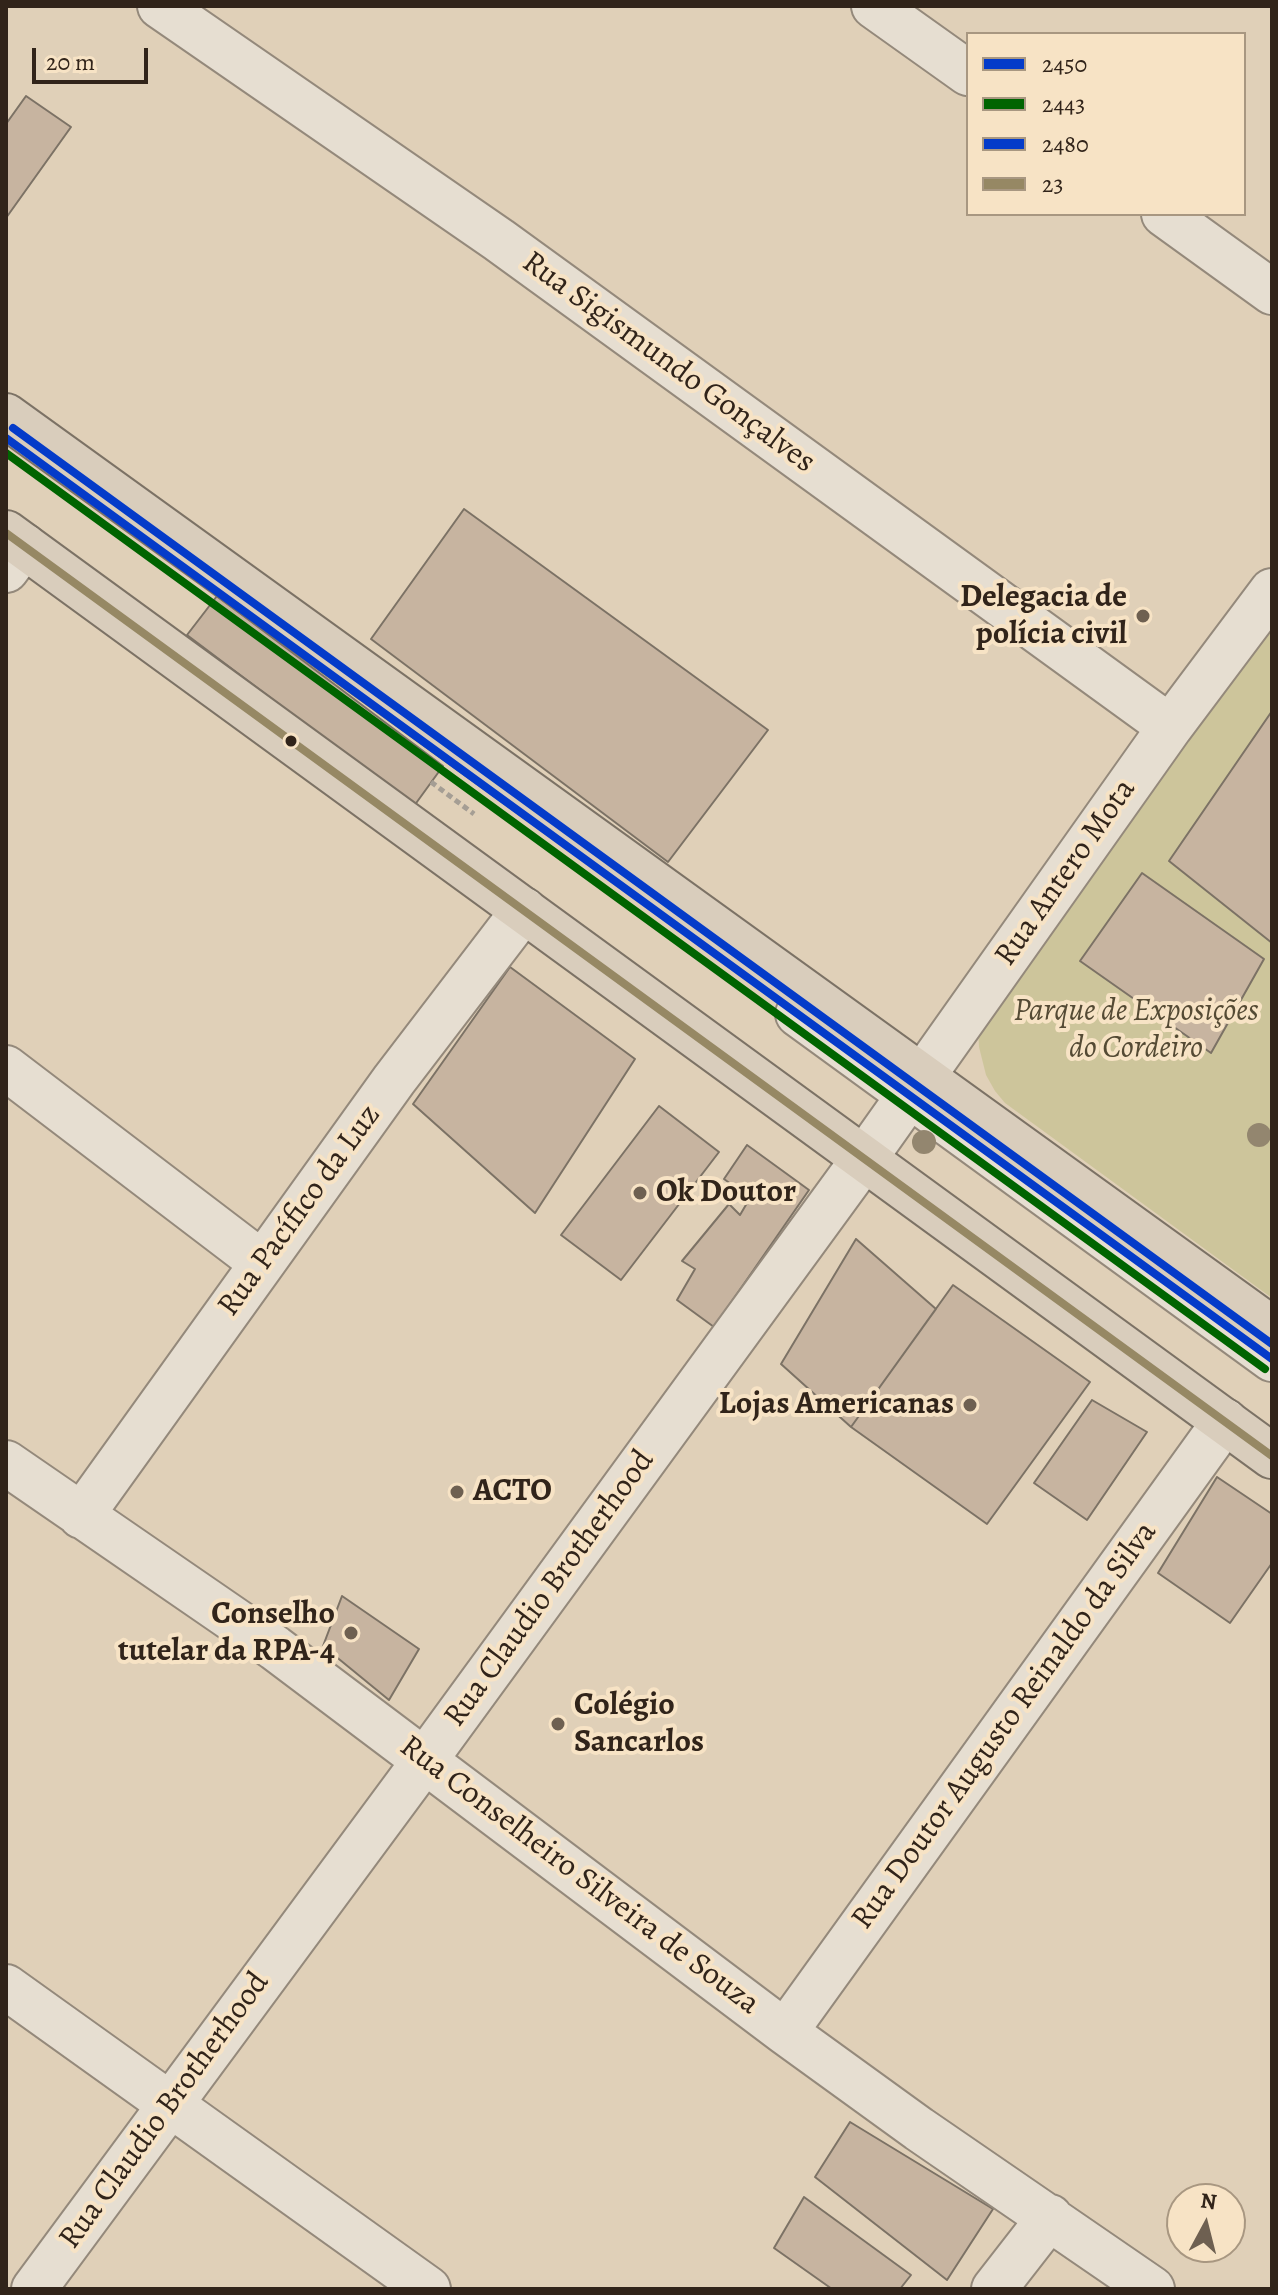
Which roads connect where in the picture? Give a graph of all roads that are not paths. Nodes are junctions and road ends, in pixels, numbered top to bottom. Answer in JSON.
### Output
{"nodes":[{"id":1,"x":160,"y":6,"type":"edge"},
{"id":2,"x":874,"y":6,"type":"edge"},
{"id":3,"x":966,"y":72,"type":"edge"},
{"id":4,"x":1167,"y":216,"type":"edge"},
{"id":5,"x":1272,"y":292,"type":"edge"},
{"id":6,"x":6,"y":416,"type":"edge"},
{"id":7,"x":6,"y":438,"type":"edge"},
{"id":8,"x":10,"y":540,"type":"edge"},
{"id":9,"x":1272,"y":591,"type":"edge"},
{"id":10,"x":1170,"y":727,"type":"junction"},
{"id":11,"x":524,"y":910,"type":"junction"},
{"id":12,"x":6,"y":1068,"type":"edge"},
{"id":13,"x":916,"y":1086,"type":"junction"},
{"id":14,"x":869,"y":1151,"type":"junction"},
{"id":15,"x":262,"y":1263,"type":"junction"},
{"id":16,"x":1272,"y":1329,"type":"edge"},
{"id":17,"x":1272,"y":1359,"type":"edge"},
{"id":18,"x":1225,"y":1421,"type":"junction"},
{"id":19,"x":1272,"y":1433,"type":"edge"},
{"id":20,"x":1272,"y":1456,"type":"edge"},
{"id":21,"x":6,"y":1463,"type":"edge"},
{"id":22,"x":81,"y":1516,"type":"junction"},
{"id":23,"x":425,"y":1760,"type":"junction"},
{"id":24,"x":6,"y":1987,"type":"edge"},
{"id":25,"x":785,"y":2032,"type":"junction"},
{"id":26,"x":169,"y":2105,"type":"junction"},
{"id":27,"x":1050,"y":2217,"type":"junction"},
{"id":28,"x":34,"y":2289,"type":"edge"},
{"id":29,"x":428,"y":2289,"type":"edge"},
{"id":30,"x":994,"y":2289,"type":"edge"},
{"id":31,"x":1152,"y":2289,"type":"edge"}],
"edges":[{"from":1,"to":10,"type":"street","name":"Rua Sigismundo Gonçalves"},
{"from":2,"to":3,"type":"street"},
{"from":4,"to":5,"type":"street"},
{"from":6,"to":13,"type":"main road"},
{"from":7,"to":13,"type":"street"},
{"from":8,"to":11,"type":"main road"},
{"from":8,"to":14,"type":"street"},
{"from":9,"to":10,"type":"street","name":"Rua Antero Mota"},
{"from":10,"to":13,"type":"street","name":"Rua Antero Mota"},
{"from":11,"to":14,"type":"main road"},
{"from":11,"to":15,"type":"street","name":"Rua Pacífico da Luz"},
{"from":12,"to":15,"type":"street"},
{"from":13,"to":14,"type":"street","name":"Rua Antero Mota"},
{"from":13,"to":16,"type":"main road"},
{"from":13,"to":17,"type":"street"},
{"from":14,"to":18,"type":"main road"},
{"from":14,"to":19,"type":"street"},
{"from":14,"to":23,"type":"street","name":"Rua Claudio Brotherhood"},
{"from":15,"to":22,"type":"street","name":"Rua Pacífico da Luz"},
{"from":18,"to":20,"type":"main road"},
{"from":18,"to":25,"type":"street","name":"Rua Doutor Augusto Reinaldo da Silva"},
{"from":21,"to":22,"type":"street","name":"Rua Conselheiro Silveira de Souza"},
{"from":22,"to":23,"type":"street","name":"Rua Conselheiro Silveira de Souza"},
{"from":23,"to":25,"type":"street","name":"Rua Conselheiro Silveira de Souza"},
{"from":23,"to":26,"type":"street","name":"Rua Claudio Brotherhood"},
{"from":24,"to":26,"type":"street"},
{"from":25,"to":27,"type":"street","name":"Rua Conselheiro Silveira de Souza"},
{"from":26,"to":28,"type":"street","name":"Rua Claudio Brotherhood"},
{"from":26,"to":29,"type":"street"},
{"from":27,"to":30,"type":"street"},
{"from":27,"to":31,"type":"street","name":"Rua Conselheiro Silveira de Souza"}]}
